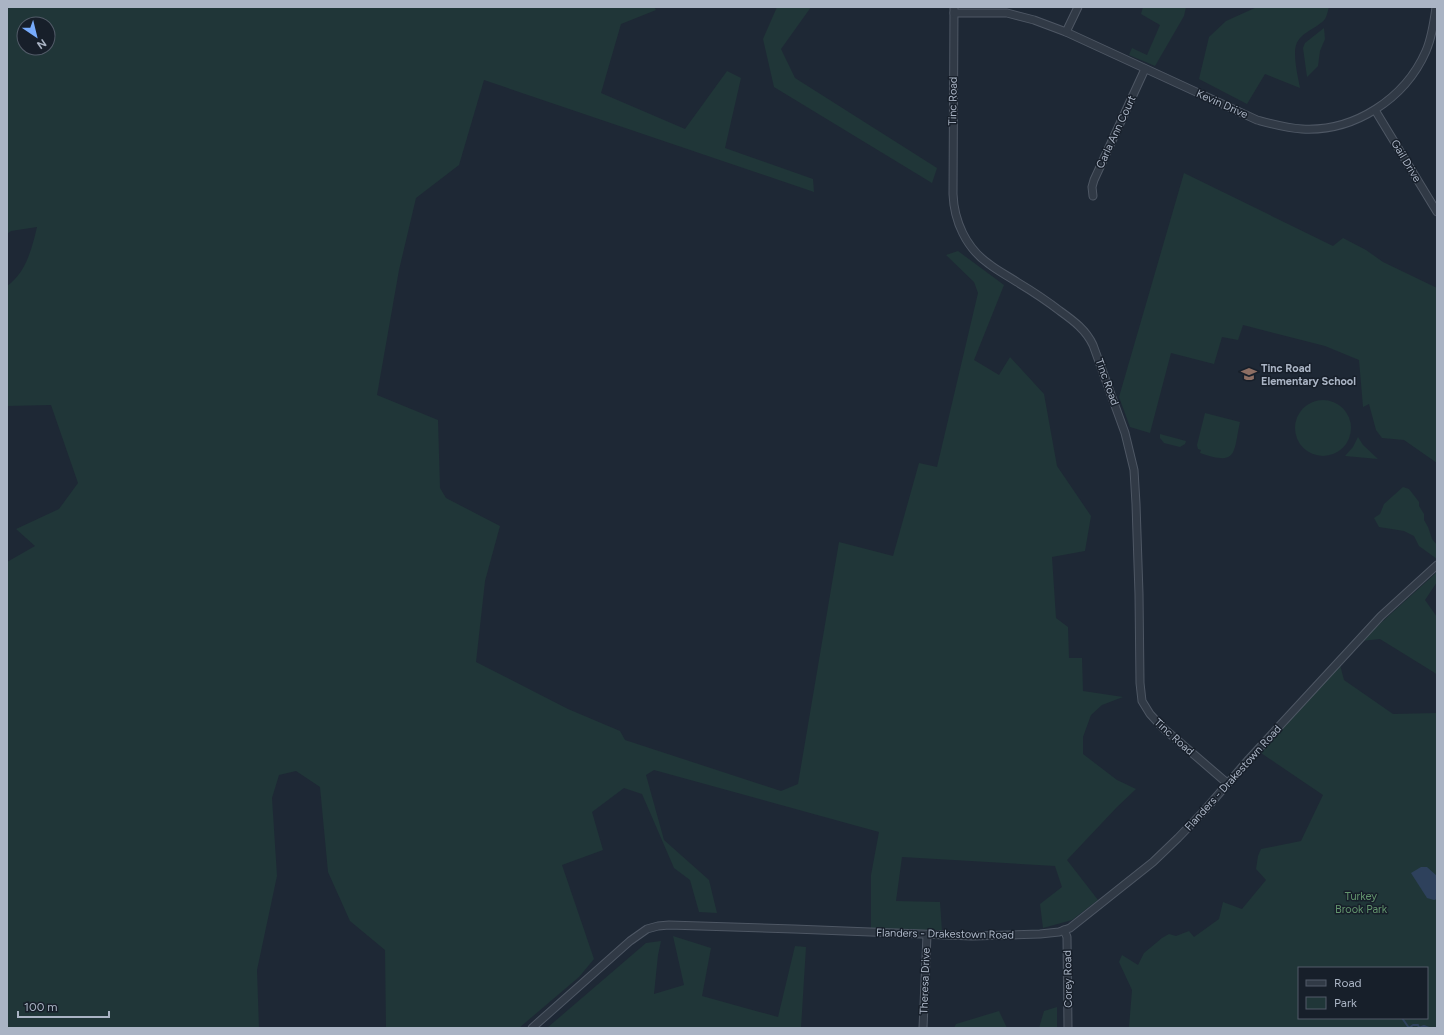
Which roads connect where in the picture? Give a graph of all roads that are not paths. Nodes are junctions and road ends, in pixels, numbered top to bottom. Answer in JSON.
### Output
{"nodes":[{"id":1,"x":1078,"y":7,"type":"edge"},
{"id":2,"x":1436,"y":7,"type":"edge"},
{"id":3,"x":954,"y":10,"type":"edge"},
{"id":4,"x":1066,"y":32,"type":"junction"},
{"id":5,"x":1145,"y":69,"type":"junction"},
{"id":6,"x":1375,"y":110,"type":"junction"},
{"id":7,"x":1093,"y":196,"type":"dead end"},
{"id":8,"x":1437,"y":212,"type":"edge"},
{"id":9,"x":1437,"y":566,"type":"edge"},
{"id":10,"x":1227,"y":783,"type":"junction"},
{"id":11,"x":1064,"y":930,"type":"junction"},
{"id":12,"x":927,"y":935,"type":"junction"},
{"id":13,"x":532,"y":1028,"type":"edge"},
{"id":14,"x":923,"y":1028,"type":"edge"},
{"id":15,"x":1068,"y":1028,"type":"edge"}],
"edges":[{"from":1,"to":4,"type":"street"},
{"from":2,"to":6,"type":"street","name":"Kevin Drive"},
{"from":3,"to":4,"type":"street","name":"Kevin Drive"},
{"from":3,"to":10,"type":"street","name":"Tinc Road"},
{"from":4,"to":5,"type":"street","name":"Kevin Drive"},
{"from":5,"to":6,"type":"street","name":"Kevin Drive"},
{"from":5,"to":7,"type":"street","name":"Carla Ann Court"},
{"from":6,"to":8,"type":"street","name":"Gail Drive"},
{"from":9,"to":10,"type":"street","name":"Flanders - Drakestown Road"},
{"from":10,"to":11,"type":"street","name":"Flanders - Drakestown Road"},
{"from":11,"to":12,"type":"street","name":"Flanders - Drakestown Road"},
{"from":11,"to":15,"type":"street","name":"Corey Road"},
{"from":12,"to":13,"type":"street","name":"Flanders - Drakestown Road"},
{"from":12,"to":14,"type":"street","name":"Theresa Drive"}]}
